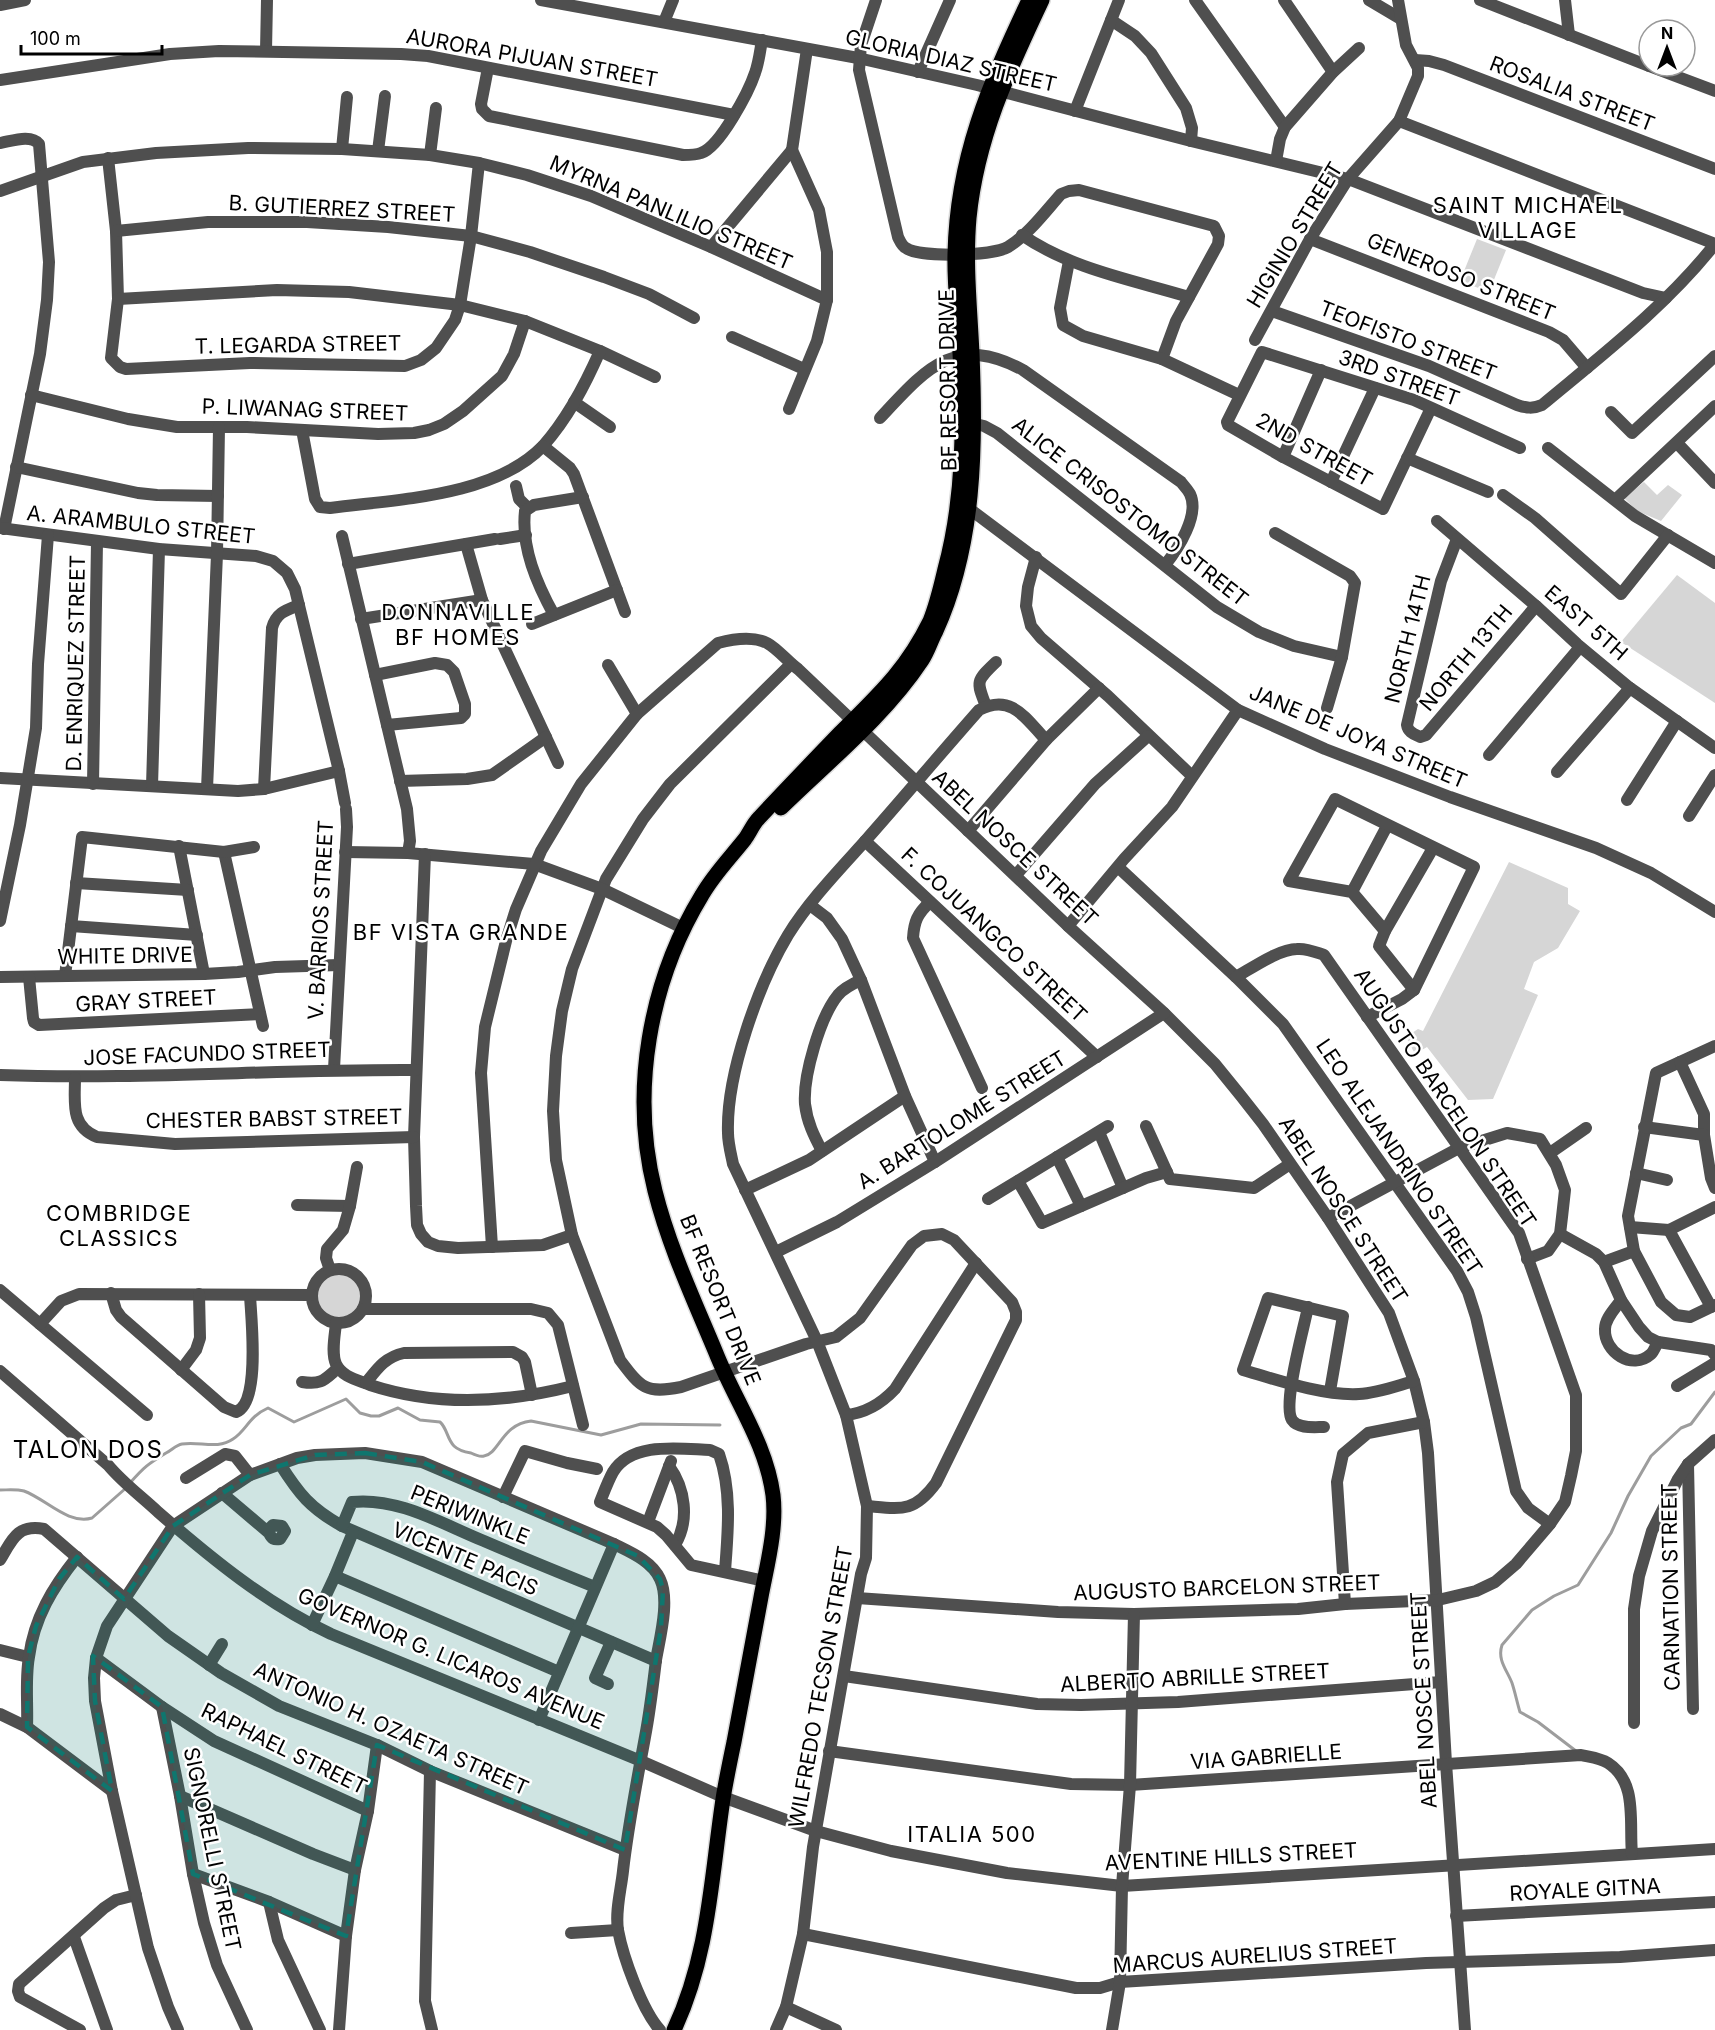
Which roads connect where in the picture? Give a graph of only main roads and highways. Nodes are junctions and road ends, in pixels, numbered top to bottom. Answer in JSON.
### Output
{"nodes":[{"id":1,"x":1029,"y":0,"type":"edge"},
{"id":2,"x":1042,"y":0,"type":"edge"},
{"id":3,"x":995,"y":89,"type":"junction"},
{"id":4,"x":675,"y":2030,"type":"edge"}],
"edges":[{"from":1,"to":3,"type":"main road","name":"BF RESORT DRIVE"},
{"from":2,"to":3,"type":"main road","name":"BF RESORT DRIVE"},
{"from":3,"to":4,"type":"main road","name":"BF RESORT DRIVE"}]}
